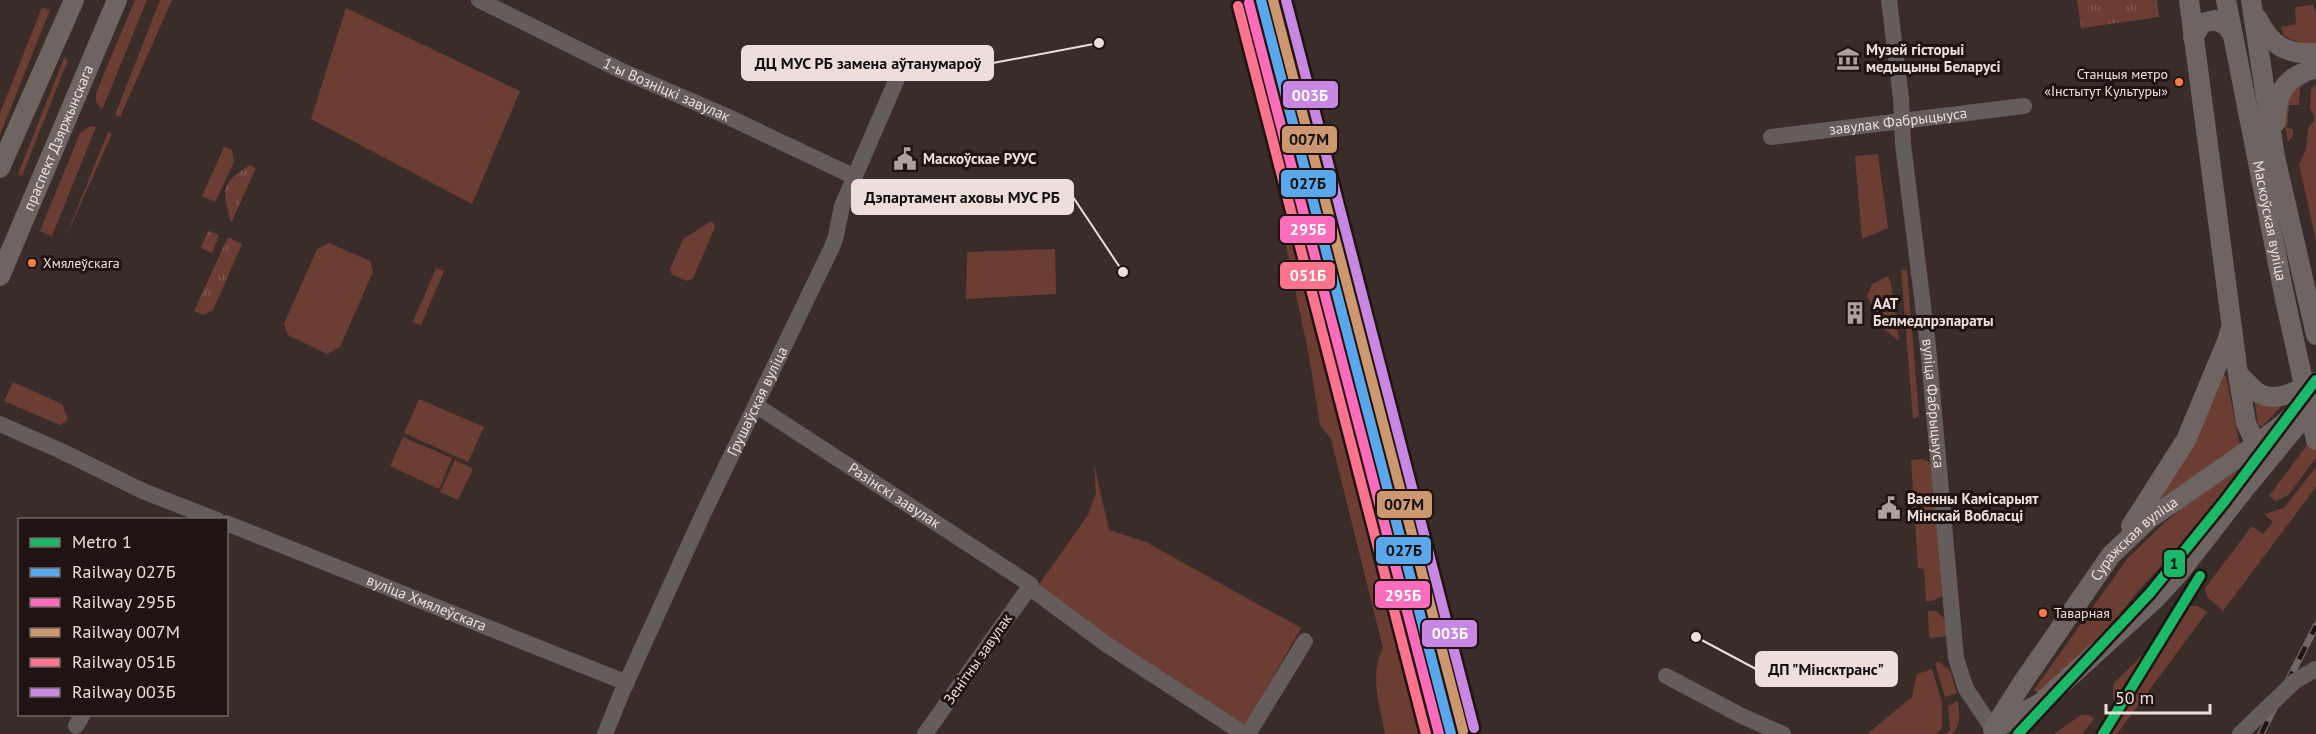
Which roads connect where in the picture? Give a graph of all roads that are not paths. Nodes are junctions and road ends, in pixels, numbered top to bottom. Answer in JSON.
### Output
{"nodes":[{"id":1,"x":74,"y":0,"type":"edge"},
{"id":2,"x":117,"y":0,"type":"edge"},
{"id":3,"x":479,"y":0,"type":"edge"},
{"id":4,"x":1889,"y":0,"type":"edge"},
{"id":5,"x":2189,"y":0,"type":"edge"},
{"id":6,"x":2226,"y":0,"type":"edge"},
{"id":7,"x":2251,"y":4,"type":"edge"},
{"id":8,"x":2232,"y":34,"type":"junction"},
{"id":9,"x":2193,"y":37,"type":"junction"},
{"id":10,"x":2316,"y":53,"type":"edge"},
{"id":11,"x":902,"y":67,"type":"dead end"},
{"id":12,"x":2316,"y":68,"type":"edge"},
{"id":13,"x":2024,"y":106,"type":"dead end"},
{"id":14,"x":1902,"y":122,"type":"junction"},
{"id":15,"x":1771,"y":137,"type":"dead end"},
{"id":16,"x":2275,"y":157,"type":"junction"},
{"id":17,"x":0,"y":168,"type":"edge"},
{"id":18,"x":855,"y":177,"type":"junction"},
{"id":19,"x":0,"y":276,"type":"edge"},
{"id":20,"x":2230,"y":326,"type":"junction"},
{"id":21,"x":2316,"y":335,"type":"edge"},
{"id":22,"x":2238,"y":374,"type":"junction"},
{"id":23,"x":2316,"y":382,"type":"edge"},
{"id":24,"x":2316,"y":387,"type":"edge"},
{"id":25,"x":2316,"y":403,"type":"edge"},
{"id":26,"x":757,"y":406,"type":"junction"},
{"id":27,"x":0,"y":424,"type":"edge"},
{"id":28,"x":2316,"y":440,"type":"edge"},
{"id":29,"x":2256,"y":444,"type":"junction"},
{"id":30,"x":2265,"y":463,"type":"junction"},
{"id":31,"x":214,"y":518,"type":"edge"},
{"id":32,"x":228,"y":524,"type":"edge"},
{"id":33,"x":2111,"y":555,"type":"junction"},
{"id":34,"x":1034,"y":589,"type":"junction"},
{"id":35,"x":1305,"y":641,"type":"dead end"},
{"id":36,"x":2316,"y":669,"type":"edge"},
{"id":37,"x":1666,"y":676,"type":"dead end"},
{"id":38,"x":627,"y":683,"type":"junction"},
{"id":39,"x":1990,"y":732,"type":"edge"},
{"id":40,"x":605,"y":734,"type":"edge"},
{"id":41,"x":926,"y":734,"type":"edge"},
{"id":42,"x":1246,"y":734,"type":"edge"},
{"id":43,"x":1783,"y":734,"type":"edge"},
{"id":44,"x":2240,"y":734,"type":"edge"}],
"edges":[{"from":1,"to":17,"type":"main road"},
{"from":2,"to":19,"type":"main road","name":"праспект Дзяржынскага"},
{"from":3,"to":18,"type":"street","name":"1-ы Возніцкі завулак"},
{"from":4,"to":14,"type":"street","name":"вуліца Фабрыцыуса"},
{"from":5,"to":9,"type":"main road"},
{"from":6,"to":8,"type":"main road","name":"Маскоўская вуліца"},
{"from":7,"to":10,"type":"main road"},
{"from":7,"to":16,"type":"main road","name":"Маскоўская вуліца"},
{"from":8,"to":9,"type":"main road"},
{"from":8,"to":28,"type":"main road","name":"Маскоўская вуліца","bridge":true},
{"from":9,"to":20,"type":"main road"},
{"from":11,"to":18,"type":"street","name":"Грушаўская вуліца"},
{"from":12,"to":16,"type":"main road"},
{"from":13,"to":14,"type":"street","name":"завулак Фабрыцыуса"},
{"from":14,"to":15,"type":"street","name":"завулак Фабрыцыуса"},
{"from":14,"to":39,"type":"street","name":"вуліца Фабрыцыуса"},
{"from":16,"to":21,"type":"main road","name":"Маскоўская вуліца"},
{"from":18,"to":26,"type":"street","name":"Грушаўская вуліца"},
{"from":20,"to":22,"type":"main road"},
{"from":20,"to":33,"type":"main road"},
{"from":22,"to":23,"type":"main road"},
{"from":22,"to":29,"type":"main road"},
{"from":24,"to":29,"type":"main road","name":"Суражская вуліца"},
{"from":25,"to":30,"type":"main road"},
{"from":26,"to":34,"type":"street","name":"Разінскі завулак"},
{"from":26,"to":38,"type":"street","name":"Грушаўская вуліца"},
{"from":27,"to":31,"type":"street"},
{"from":29,"to":30,"type":"main road"},
{"from":29,"to":33,"type":"main road","name":"Суражская вуліца"},
{"from":30,"to":39,"type":"main road"},
{"from":32,"to":38,"type":"street","name":"вуліца Хмялеўскага"},
{"from":33,"to":39,"type":"main road","name":"Суражская вуліца"},
{"from":34,"to":41,"type":"street","name":"Зенітны завулак"},
{"from":34,"to":42,"type":"street","name":"Разінскі завулак"},
{"from":35,"to":42,"type":"street"},
{"from":36,"to":44,"type":"street","bridge":true},
{"from":37,"to":43,"type":"street"},
{"from":38,"to":40,"type":"street","name":"Грушаўская вуліца"}]}
